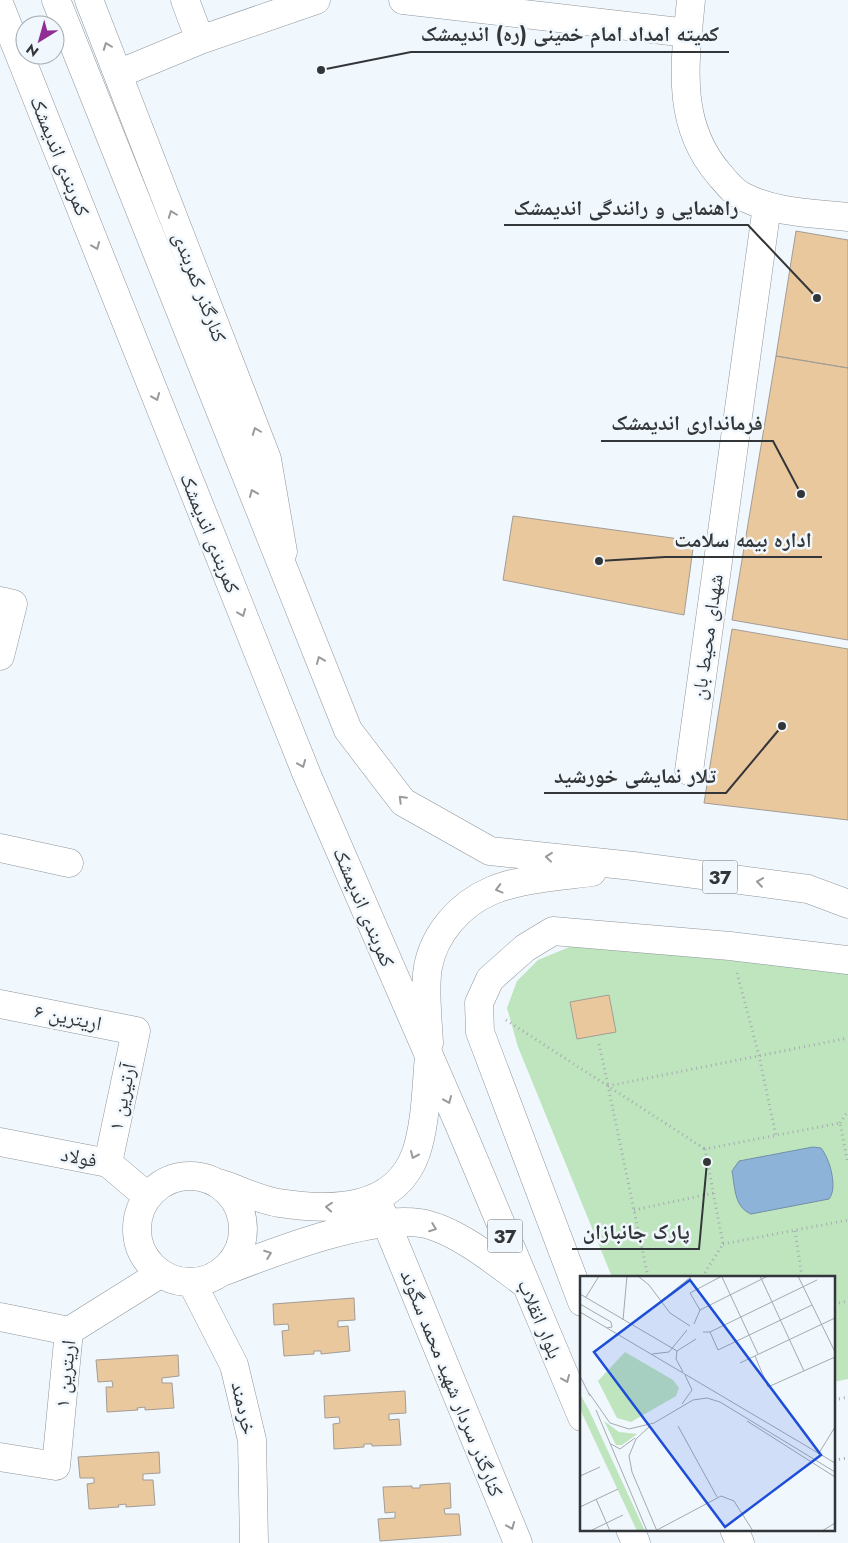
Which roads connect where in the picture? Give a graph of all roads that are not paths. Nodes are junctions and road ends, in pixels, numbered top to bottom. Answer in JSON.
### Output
{"nodes":[{"id":1,"x":56,"y":0,"type":"edge"},
{"id":2,"x":89,"y":0,"type":"edge"},
{"id":3,"x":185,"y":0,"type":"edge"},
{"id":4,"x":316,"y":0,"type":"edge"},
{"id":5,"x":403,"y":0,"type":"edge"},
{"id":6,"x":691,"y":0,"type":"edge"},
{"id":7,"x":2,"y":17,"type":"edge"},
{"id":8,"x":688,"y":33,"type":"junction"},
{"id":9,"x":200,"y":40,"type":"junction"},
{"id":10,"x":118,"y":74,"type":"junction"},
{"id":11,"x":767,"y":206,"type":"junction"},
{"id":12,"x":848,"y":217,"type":"edge"},
{"id":13,"x":288,"y":581,"type":"junction"},
{"id":14,"x":0,"y":602,"type":"edge"},
{"id":15,"x":0,"y":656,"type":"edge"},
{"id":16,"x":689,"y":771,"type":"dead end"},
{"id":17,"x":0,"y":848,"type":"edge"},
{"id":18,"x":69,"y":863,"type":"dead end"},
{"id":19,"x":633,"y":866,"type":"junction"},
{"id":20,"x":808,"y":889,"type":"junction"},
{"id":21,"x":848,"y":889,"type":"edge"},
{"id":22,"x":848,"y":904,"type":"edge"},
{"id":23,"x":848,"y":960,"type":"edge"},
{"id":24,"x":0,"y":1004,"type":"edge"},
{"id":25,"x":136,"y":1031,"type":"joint"},
{"id":26,"x":429,"y":1056,"type":"junction"},
{"id":27,"x":0,"y":1142,"type":"edge"},
{"id":28,"x":108,"y":1163,"type":"junction"},
{"id":29,"x":214,"y":1181,"type":"junction"},
{"id":30,"x":147,"y":1196,"type":"junction"},
{"id":31,"x":381,"y":1210,"type":"junction"},
{"id":32,"x":222,"y":1272,"type":"junction"},
{"id":33,"x":160,"y":1274,"type":"junction"},
{"id":34,"x":192,"y":1283,"type":"junction"},
{"id":35,"x":524,"y":1283,"type":"junction"},
{"id":36,"x":580,"y":1297,"type":"edge"},
{"id":37,"x":0,"y":1317,"type":"edge"},
{"id":38,"x":69,"y":1331,"type":"junction"},
{"id":39,"x":580,"y":1412,"type":"edge"},
{"id":40,"x":0,"y":1457,"type":"edge"},
{"id":41,"x":630,"y":1530,"type":"edge"},
{"id":42,"x":734,"y":1530,"type":"edge"},
{"id":43,"x":254,"y":1543,"type":"edge"},
{"id":44,"x":518,"y":1543,"type":"edge"},
{"id":45,"x":636,"y":1543,"type":"edge"},
{"id":46,"x":740,"y":1543,"type":"edge"}],
"edges":[{"from":13,"to":1,"type":"street","one_way":true},
{"from":10,"to":2,"type":"street","name":"کنارگذر کمربندی","one_way":true},
{"from":3,"to":9,"type":"street"},
{"from":4,"to":9,"type":"street"},
{"from":5,"to":8,"type":"street"},
{"from":6,"to":8,"type":"street"},
{"from":7,"to":26,"type":"street","name":"کمربندی اندیمشک","one_way":true},
{"from":8,"to":11,"type":"street"},
{"from":9,"to":10,"type":"street"},
{"from":13,"to":10,"type":"street","name":"کنارگذر کمربندی","one_way":true},
{"from":11,"to":12,"type":"street"},
{"from":11,"to":16,"type":"street","name":"شهدای محیط بان"},
{"from":19,"to":13,"type":"street","one_way":true},
{"from":14,"to":15,"type":"street"},
{"from":17,"to":18,"type":"street"},
{"from":20,"to":19,"type":"street","number":"37","one_way":true},
{"from":19,"to":26,"type":"street","number":"37","one_way":true},
{"from":20,"to":21,"type":"street","number":"37"},
{"from":20,"to":22,"type":"street"},
{"from":23,"to":36,"type":"street"},
{"from":24,"to":25,"type":"street","name":"اریترین ۶"},
{"from":25,"to":28,"type":"street","name":"آرتیرین ۱"},
{"from":26,"to":31,"type":"street","one_way":true},
{"from":26,"to":35,"type":"street","name":"بلوار انقلاب","number":"37","one_way":true},
{"from":27,"to":28,"type":"street","name":"فولاد"},
{"from":28,"to":30,"type":"street","name":"فولاد"},
{"from":29,"to":30,"type":"street"},
{"from":31,"to":29,"type":"street","one_way":true},
{"from":29,"to":32,"type":"street"},
{"from":30,"to":33,"type":"street"},
{"from":32,"to":31,"type":"street","one_way":true},
{"from":31,"to":35,"type":"street","one_way":true},
{"from":31,"to":44,"type":"street","name":"کنارگذر سردار شهید محمد سگوند","one_way":true},
{"from":32,"to":34,"type":"street"},
{"from":33,"to":34,"type":"street"},
{"from":33,"to":38,"type":"street","name":"اریترین ۱"},
{"from":34,"to":43,"type":"street","name":"خردمند"},
{"from":35,"to":39,"type":"street","name":"بلوار انقلاب","number":"37","one_way":true},
{"from":37,"to":38,"type":"street"},
{"from":38,"to":40,"type":"street","name":"اریترین ۱"},
{"from":41,"to":45,"type":"street"},
{"from":42,"to":46,"type":"street"}]}
